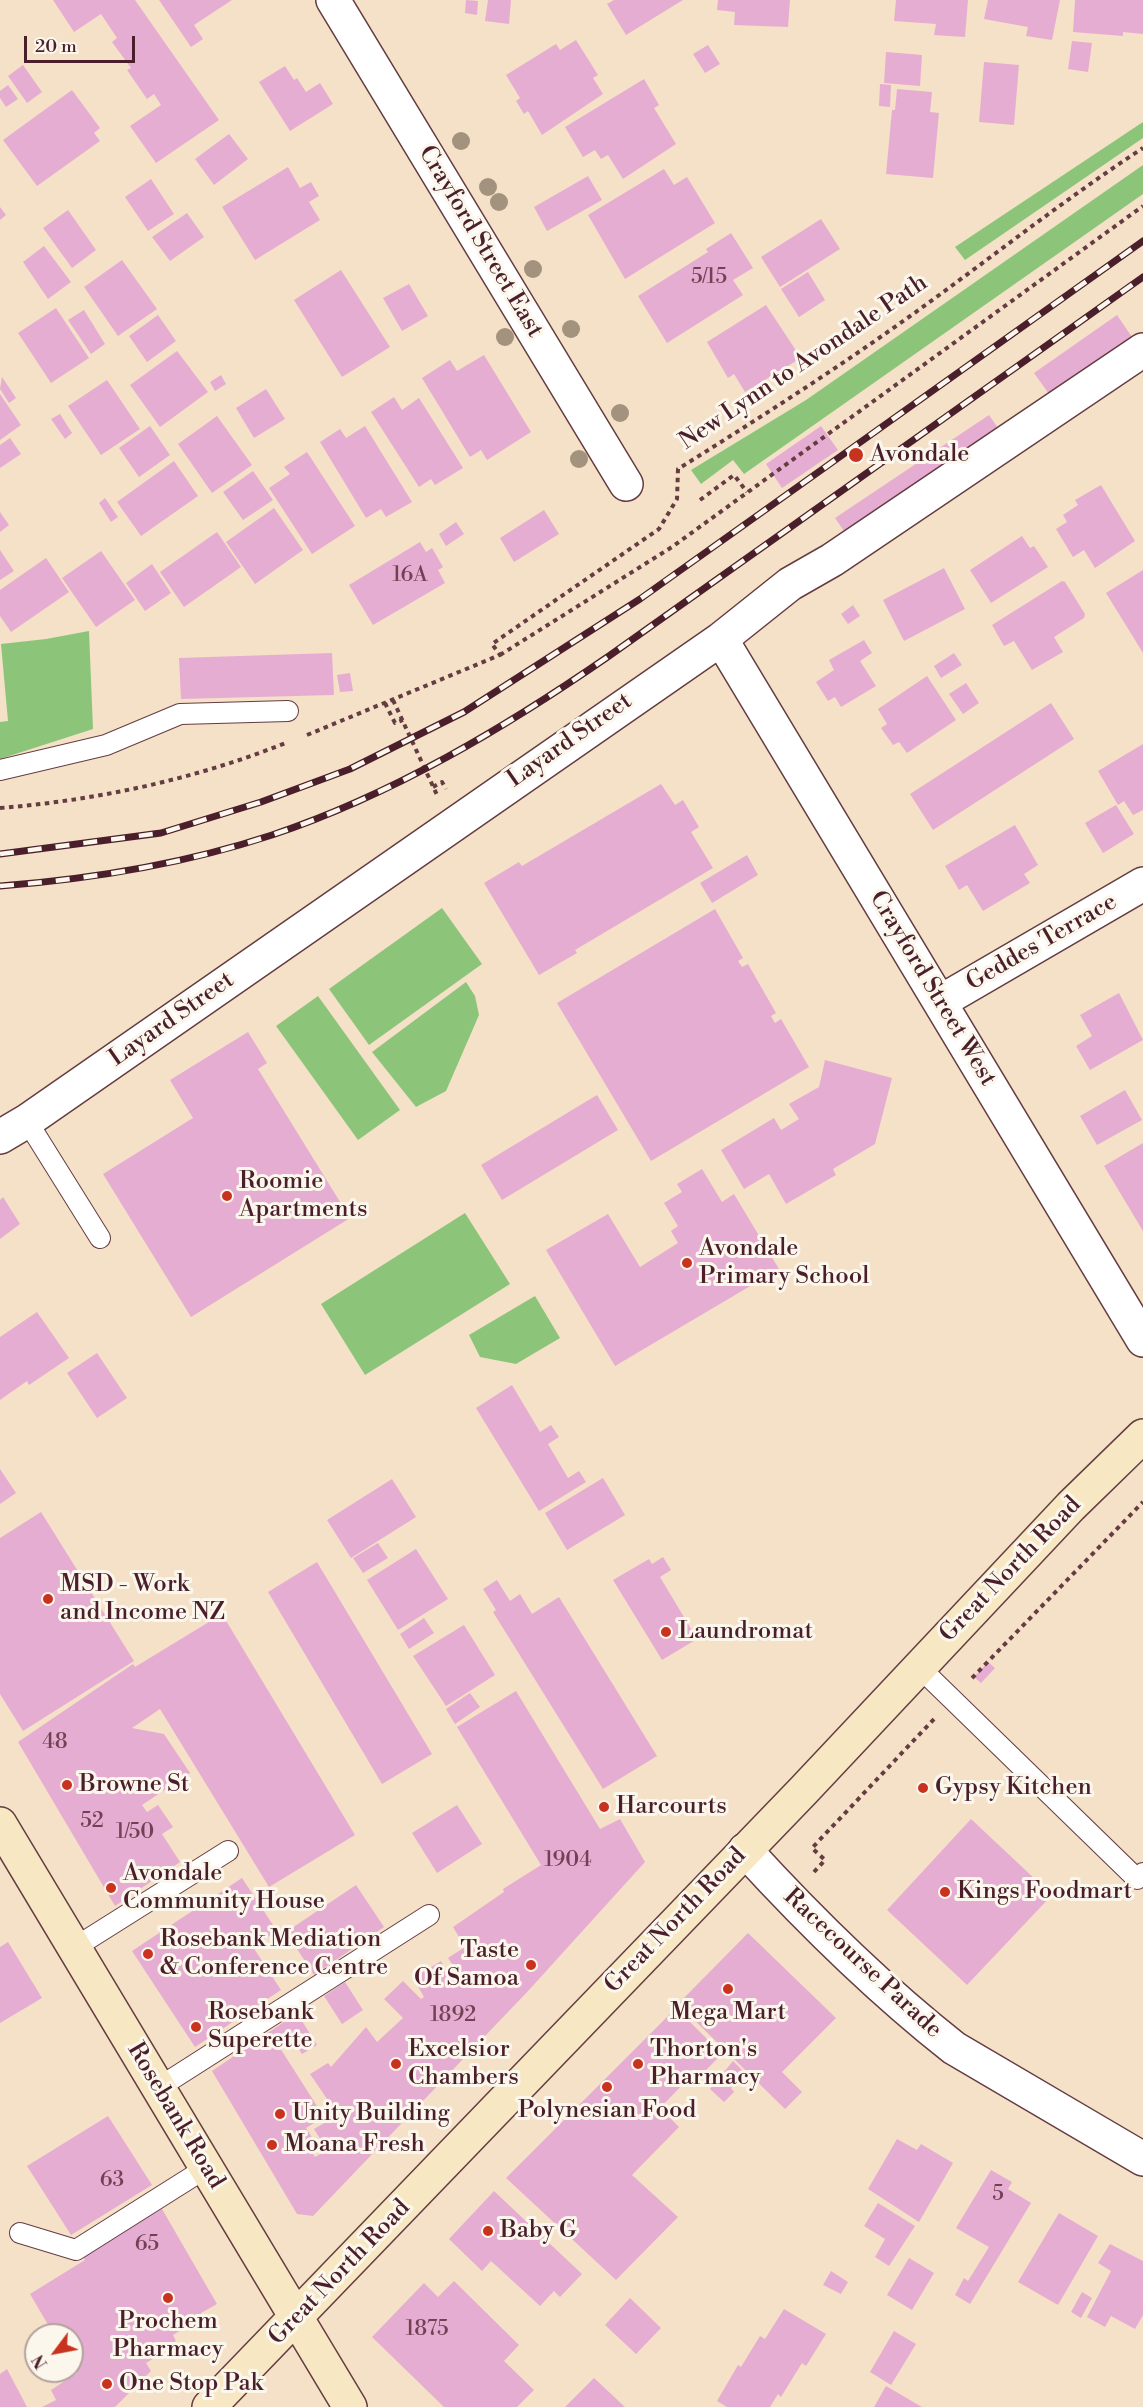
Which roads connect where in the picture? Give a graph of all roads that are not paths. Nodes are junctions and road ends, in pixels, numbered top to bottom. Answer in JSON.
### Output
{"nodes":[{"id":1,"x":333,"y":0,"type":"edge"},
{"id":2,"x":1143,"y":350,"type":"edge"},
{"id":3,"x":626,"y":484,"type":"dead end"},
{"id":4,"x":721,"y":639,"type":"junction"},
{"id":5,"x":288,"y":711,"type":"dead end"},
{"id":6,"x":0,"y":770,"type":"edge"},
{"id":7,"x":1143,"y":884,"type":"edge"},
{"id":8,"x":940,"y":1002,"type":"junction"},
{"id":9,"x":14,"y":1129,"type":"edge"},
{"id":10,"x":100,"y":1238,"type":"dead end"},
{"id":11,"x":1143,"y":1340,"type":"edge"},
{"id":12,"x":1143,"y":1436,"type":"edge"},
{"id":13,"x":919,"y":1667,"type":"junction"},
{"id":14,"x":0,"y":1824,"type":"edge"},
{"id":15,"x":745,"y":1850,"type":"junction"},
{"id":16,"x":228,"y":1851,"type":"dead end"},
{"id":17,"x":1143,"y":1873,"type":"edge"},
{"id":18,"x":429,"y":1915,"type":"dead end"},
{"id":19,"x":74,"y":1948,"type":"junction"},
{"id":20,"x":158,"y":2088,"type":"junction"},
{"id":21,"x":1143,"y":2159,"type":"edge"},
{"id":22,"x":206,"y":2168,"type":"junction"},
{"id":23,"x":20,"y":2233,"type":"dead end"},
{"id":24,"x":296,"y":2319,"type":"junction"},
{"id":25,"x":209,"y":2407,"type":"edge"},
{"id":26,"x":350,"y":2407,"type":"edge"}],
"edges":[{"from":1,"to":3,"type":"street","name":"Crayford Street East"},
{"from":2,"to":4,"type":"street","name":"Layard Street"},
{"from":4,"to":8,"type":"street","name":"Crayford Street West"},
{"from":4,"to":9,"type":"street","name":"Layard Street"},
{"from":5,"to":6,"type":"lane"},
{"from":7,"to":8,"type":"street","name":"Geddes Terrace"},
{"from":8,"to":11,"type":"street","name":"Crayford Street West"},
{"from":9,"to":10,"type":"lane"},
{"from":12,"to":13,"type":"main road","name":"Great North Road"},
{"from":13,"to":15,"type":"main road","name":"Great North Road"},
{"from":13,"to":17,"type":"lane"},
{"from":14,"to":19,"type":"main road","name":"Rosebank Road"},
{"from":15,"to":21,"type":"street","name":"Racecourse Parade"},
{"from":15,"to":24,"type":"main road","name":"Great North Road"},
{"from":16,"to":19,"type":"lane"},
{"from":18,"to":20,"type":"lane"},
{"from":19,"to":20,"type":"main road","name":"Rosebank Road"},
{"from":20,"to":22,"type":"main road","name":"Rosebank Road"},
{"from":22,"to":23,"type":"lane"},
{"from":22,"to":24,"type":"main road","name":"Rosebank Road"},
{"from":24,"to":25,"type":"main road","name":"Great North Road"},
{"from":24,"to":26,"type":"main road","name":"Rosebank Road"}]}
